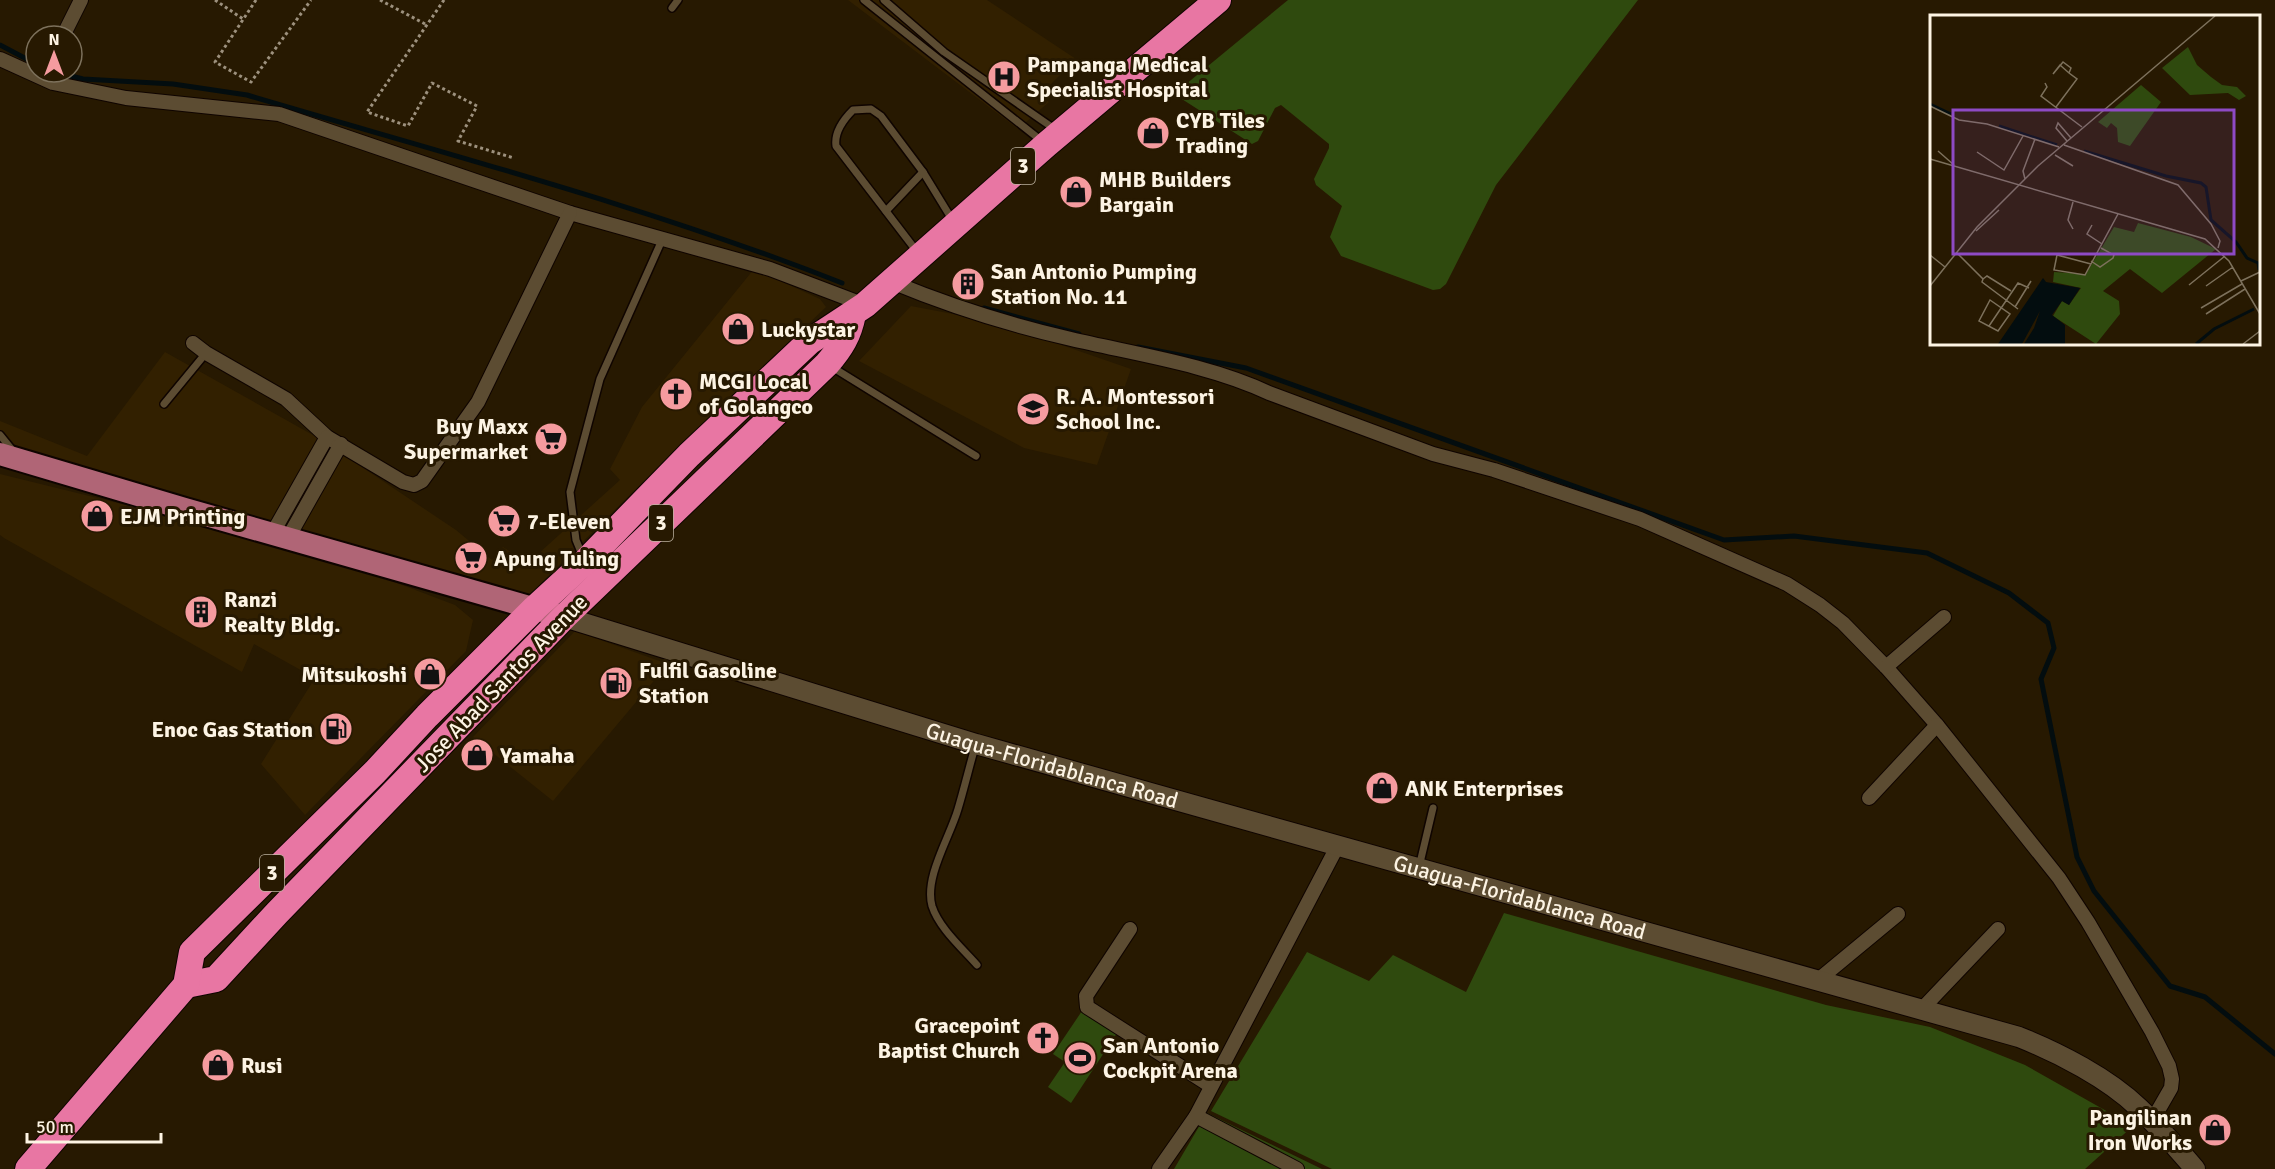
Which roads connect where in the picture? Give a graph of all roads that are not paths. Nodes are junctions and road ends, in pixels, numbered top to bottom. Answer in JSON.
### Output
{"nodes":[{"id":1,"x":81,"y":0,"type":"edge"},
{"id":2,"x":678,"y":0,"type":"edge"},
{"id":3,"x":864,"y":0,"type":"edge"},
{"id":4,"x":884,"y":0,"type":"edge"},
{"id":5,"x":1218,"y":0,"type":"edge"},
{"id":6,"x":672,"y":8,"type":"dead end"},
{"id":7,"x":69,"y":24,"type":"edge"},
{"id":8,"x":0,"y":59,"type":"edge"},
{"id":9,"x":24,"y":68,"type":"edge"},
{"id":10,"x":57,"y":84,"type":"edge"},
{"id":11,"x":1054,"y":139,"type":"junction"},
{"id":12,"x":922,"y":172,"type":"junction"},
{"id":13,"x":886,"y":211,"type":"junction"},
{"id":14,"x":570,"y":213,"type":"junction"},
{"id":15,"x":956,"y":225,"type":"junction"},
{"id":16,"x":662,"y":240,"type":"junction"},
{"id":17,"x":921,"y":256,"type":"junction"},
{"id":18,"x":892,"y":282,"type":"junction"},
{"id":19,"x":859,"y":310,"type":"junction"},
{"id":20,"x":193,"y":343,"type":"dead end"},
{"id":21,"x":206,"y":353,"type":"junction"},
{"id":22,"x":827,"y":364,"type":"junction"},
{"id":23,"x":164,"y":404,"type":"dead end"},
{"id":24,"x":0,"y":435,"type":"edge"},
{"id":25,"x":327,"y":437,"type":"junction"},
{"id":26,"x":341,"y":444,"type":"junction"},
{"id":27,"x":976,"y":456,"type":"dead end"},
{"id":28,"x":10,"y":457,"type":"edge"},
{"id":29,"x":280,"y":536,"type":"junction"},
{"id":30,"x":585,"y":562,"type":"junction"},
{"id":31,"x":535,"y":608,"type":"junction"},
{"id":32,"x":564,"y":617,"type":"junction"},
{"id":33,"x":1944,"y":617,"type":"dead end"},
{"id":34,"x":1886,"y":668,"type":"junction"},
{"id":35,"x":1937,"y":725,"type":"junction"},
{"id":36,"x":976,"y":744,"type":"junction"},
{"id":37,"x":1869,"y":798,"type":"dead end"},
{"id":38,"x":1434,"y":808,"type":"dead end"},
{"id":39,"x":1337,"y":847,"type":"junction"},
{"id":40,"x":1419,"y":870,"type":"junction"},
{"id":41,"x":1898,"y":914,"type":"dead end"},
{"id":42,"x":1998,"y":928,"type":"dead end"},
{"id":43,"x":1130,"y":929,"type":"dead end"},
{"id":44,"x":977,"y":965,"type":"dead end"},
{"id":45,"x":1817,"y":981,"type":"junction"},
{"id":46,"x":186,"y":985,"type":"junction"},
{"id":47,"x":1920,"y":1011,"type":"junction"},
{"id":48,"x":1211,"y":1086,"type":"junction"},
{"id":49,"x":1196,"y":1116,"type":"junction"},
{"id":50,"x":2152,"y":1122,"type":"junction"},
{"id":51,"x":35,"y":1166,"type":"edge"},
{"id":52,"x":1159,"y":1169,"type":"edge"},
{"id":53,"x":1297,"y":1169,"type":"edge"},
{"id":54,"x":2195,"y":1169,"type":"edge"}],
"edges":[{"from":1,"to":7,"type":"street"},
{"from":2,"to":6,"type":"lane"},
{"from":3,"to":11,"type":"lane"},
{"from":4,"to":11,"type":"lane"},
{"from":5,"to":11,"type":"highway","name":"Jose Abad Santos Avenue","number":"3"},
{"from":8,"to":9,"type":"street"},
{"from":10,"to":14,"type":"street"},
{"from":11,"to":15,"type":"highway","name":"Jose Abad Santos Avenue","number":"3"},
{"from":12,"to":13,"type":"lane"},
{"from":12,"to":13,"type":"lane"},
{"from":12,"to":15,"type":"lane"},
{"from":13,"to":17,"type":"lane"},
{"from":14,"to":16,"type":"street"},
{"from":14,"to":26,"type":"street"},
{"from":15,"to":17,"type":"highway","name":"Jose Abad Santos Avenue","number":"3"},
{"from":16,"to":19,"type":"street"},
{"from":16,"to":30,"type":"lane"},
{"from":17,"to":18,"type":"highway","name":"Jose Abad Santos Avenue","number":"3"},
{"from":18,"to":19,"type":"highway","name":"Jose Abad Santos Avenue","number":"3"},
{"from":18,"to":34,"type":"street"},
{"from":19,"to":22,"type":"highway","name":"Jose Abad Santos Avenue","number":"3"},
{"from":19,"to":30,"type":"highway","name":"Jose Abad Santos Avenue","number":"3"},
{"from":20,"to":21,"type":"street"},
{"from":21,"to":23,"type":"lane"},
{"from":21,"to":25,"type":"street"},
{"from":22,"to":27,"type":"lane"},
{"from":22,"to":32,"type":"highway","name":"Jose Abad Santos Avenue","number":"3"},
{"from":24,"to":28,"type":"lane"},
{"from":25,"to":26,"type":"street"},
{"from":25,"to":29,"type":"street"},
{"from":26,"to":29,"type":"street"},
{"from":28,"to":29,"type":"main road","name":"Guagua-Floridablanca Road"},
{"from":29,"to":31,"type":"main road","name":"Guagua-Floridablanca Road"},
{"from":30,"to":31,"type":"highway","name":"Jose Abad Santos Avenue","number":"3"},
{"from":31,"to":32,"type":"main road","name":"Guagua-Floridablanca Road"},
{"from":31,"to":46,"type":"highway","name":"Jose Abad Santos Avenue","number":"3"},
{"from":32,"to":36,"type":"main road","name":"Guagua-Floridablanca Road"},
{"from":32,"to":46,"type":"highway","name":"Jose Abad Santos Avenue","number":"3"},
{"from":33,"to":34,"type":"street"},
{"from":34,"to":35,"type":"street"},
{"from":35,"to":37,"type":"street"},
{"from":35,"to":50,"type":"street"},
{"from":36,"to":39,"type":"main road","name":"Guagua-Floridablanca Road"},
{"from":36,"to":44,"type":"lane"},
{"from":38,"to":40,"type":"lane"},
{"from":39,"to":40,"type":"main road","name":"Guagua-Floridablanca Road"},
{"from":39,"to":48,"type":"street"},
{"from":40,"to":45,"type":"main road","name":"Guagua-Floridablanca Road"},
{"from":41,"to":45,"type":"street"},
{"from":42,"to":47,"type":"street"},
{"from":43,"to":48,"type":"street"},
{"from":45,"to":47,"type":"main road","name":"Guagua-Floridablanca Road"},
{"from":46,"to":51,"type":"highway"},
{"from":47,"to":50,"type":"main road","name":"Guagua-Floridablanca Road"},
{"from":48,"to":49,"type":"street"},
{"from":49,"to":52,"type":"street"},
{"from":49,"to":53,"type":"street"},
{"from":50,"to":54,"type":"main road","name":"Guagua-Floridablanca Road"}]}
